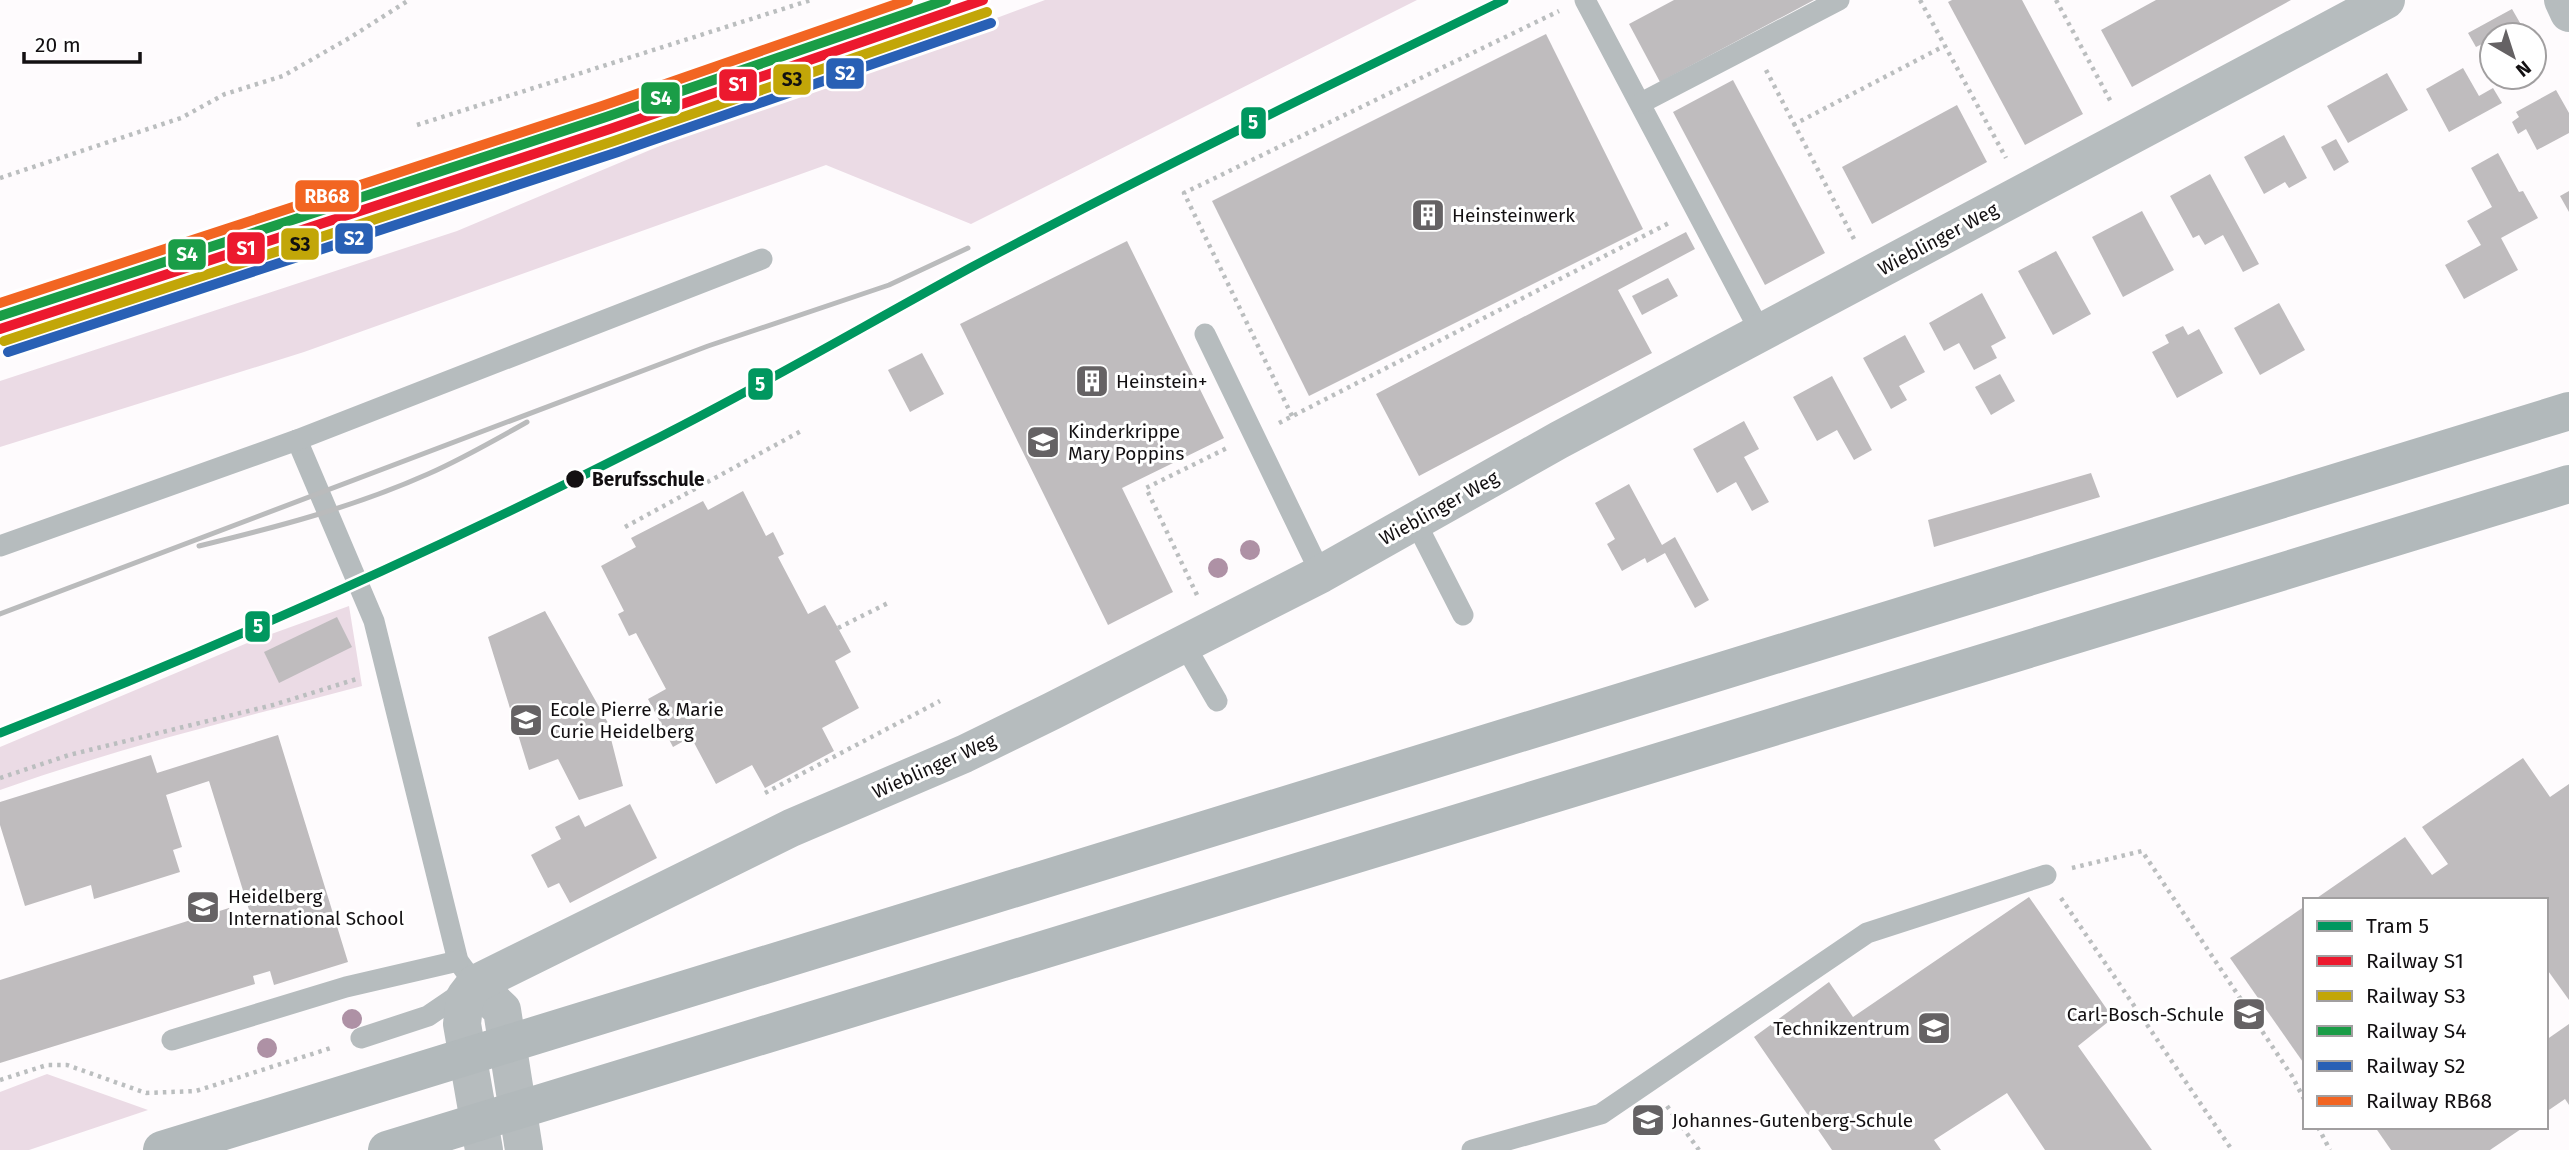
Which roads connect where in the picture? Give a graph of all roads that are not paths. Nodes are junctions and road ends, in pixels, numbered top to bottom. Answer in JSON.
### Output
{"nodes":[{"id":1,"x":1839,"y":0,"type":"edge"},
{"id":2,"x":2386,"y":0,"type":"edge"},
{"id":3,"x":2563,"y":0,"type":"edge"},
{"id":4,"x":1577,"y":3,"type":"edge"},
{"id":5,"x":2344,"y":10,"type":"edge"},
{"id":6,"x":2569,"y":13,"type":"edge"},
{"id":7,"x":1641,"y":103,"type":"junction"},
{"id":8,"x":762,"y":259,"type":"dead end"},
{"id":9,"x":1761,"y":333,"type":"junction"},
{"id":10,"x":1205,"y":334,"type":"dead end"},
{"id":11,"x":2569,"y":411,"type":"edge"},
{"id":12,"x":298,"y":440,"type":"junction"},
{"id":13,"x":2569,"y":484,"type":"edge"},
{"id":14,"x":1415,"y":521,"type":"junction"},
{"id":15,"x":0,"y":546,"type":"edge"},
{"id":16,"x":1321,"y":575,"type":"junction"},
{"id":17,"x":1463,"y":615,"type":"dead end"},
{"id":18,"x":1199,"y":636,"type":"junction"},
{"id":19,"x":1217,"y":701,"type":"dead end"},
{"id":20,"x":2046,"y":875,"type":"road end"},
{"id":21,"x":466,"y":972,"type":"junction"},
{"id":22,"x":361,"y":1038,"type":"road end"},
{"id":23,"x":172,"y":1040,"type":"dead end"},
{"id":24,"x":524,"y":1145,"type":"edge"},
{"id":25,"x":162,"y":1150,"type":"edge"},
{"id":26,"x":387,"y":1150,"type":"edge"},
{"id":27,"x":484,"y":1150,"type":"edge"},
{"id":28,"x":1472,"y":1150,"type":"edge"}],
"edges":[{"from":1,"to":7,"type":"lane"},
{"from":2,"to":5,"type":"street","name":"Wieblinger Weg"},
{"from":3,"to":6,"type":"street"},
{"from":4,"to":7,"type":"lane"},
{"from":5,"to":9,"type":"street","name":"Wieblinger Weg"},
{"from":7,"to":9,"type":"lane"},
{"from":8,"to":12,"type":"lane"},
{"from":9,"to":14,"type":"street","name":"Wieblinger Weg"},
{"from":10,"to":16,"type":"lane"},
{"from":11,"to":25,"type":"highway"},
{"from":12,"to":15,"type":"lane"},
{"from":12,"to":21,"type":"lane"},
{"from":13,"to":26,"type":"highway"},
{"from":14,"to":16,"type":"street","name":"Wieblinger Weg"},
{"from":14,"to":17,"type":"lane"},
{"from":16,"to":18,"type":"street","name":"Wieblinger Weg"},
{"from":18,"to":19,"type":"lane"},
{"from":18,"to":21,"type":"street","name":"Wieblinger Weg"},
{"from":20,"to":28,"type":"lane"},
{"from":21,"to":22,"type":"lane"},
{"from":21,"to":23,"type":"lane"},
{"from":21,"to":24,"type":"street"},
{"from":21,"to":27,"type":"street"}]}
